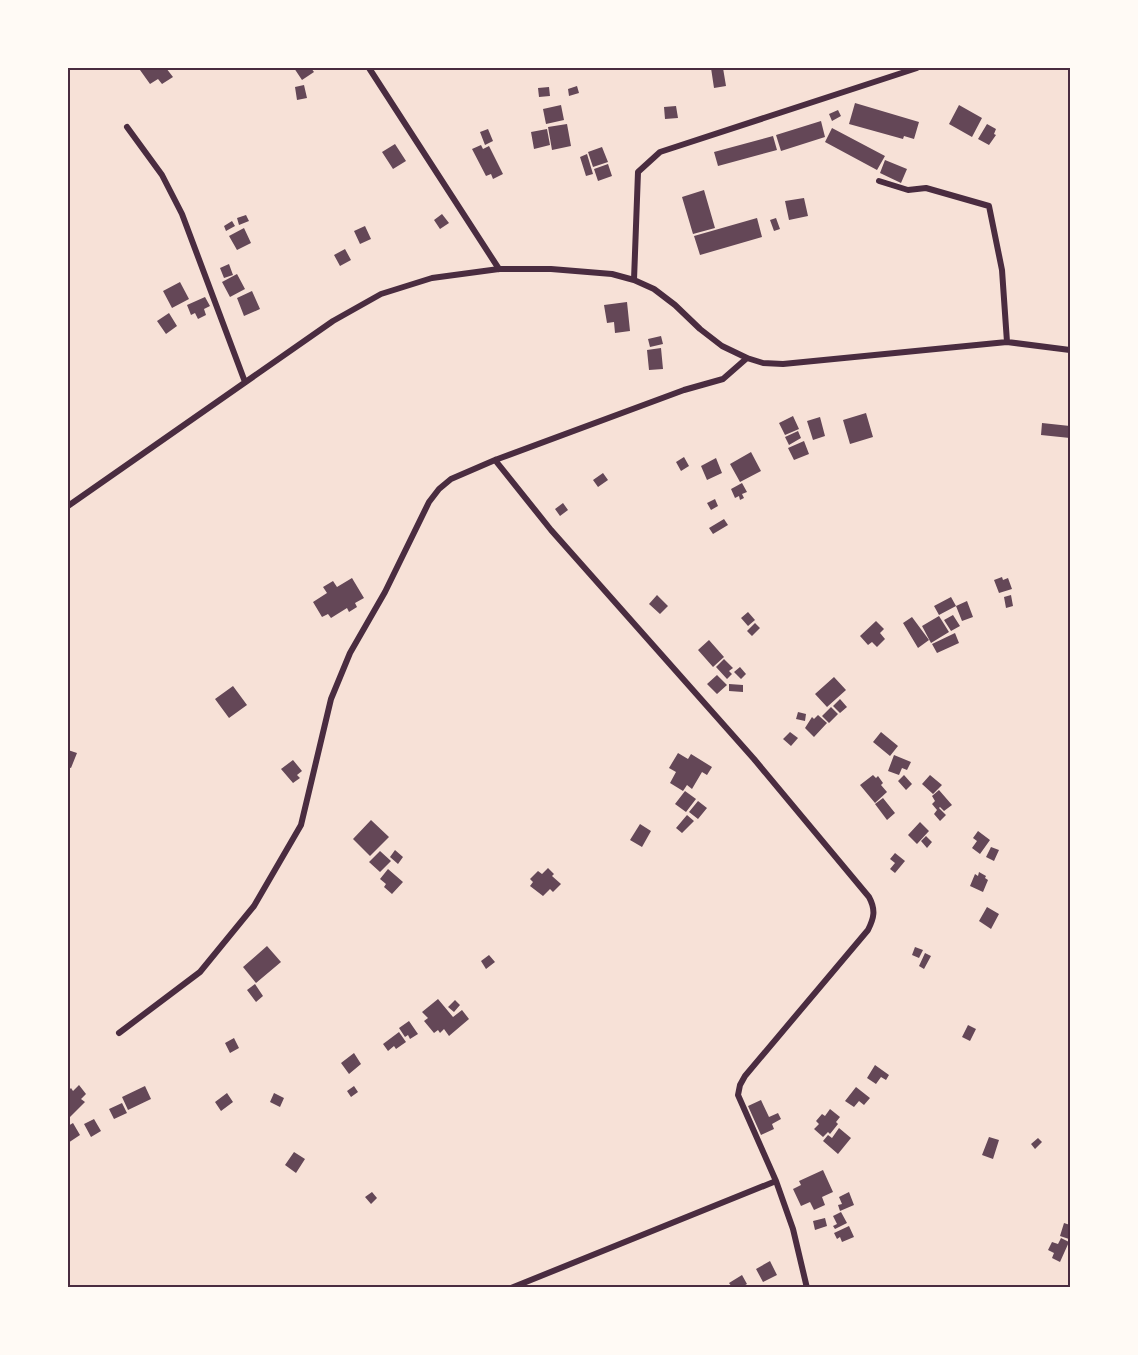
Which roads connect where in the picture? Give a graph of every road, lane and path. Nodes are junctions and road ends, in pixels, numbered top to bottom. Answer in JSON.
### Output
{"nodes":[{"id":1,"x":369,"y":68,"type":"edge"},
{"id":2,"x":917,"y":68,"type":"edge"},
{"id":3,"x":126,"y":127,"type":"dead end"},
{"id":4,"x":879,"y":181,"type":"dead end"},
{"id":5,"x":499,"y":270,"type":"junction"},
{"id":6,"x":634,"y":280,"type":"junction"},
{"id":7,"x":1007,"y":342,"type":"junction"},
{"id":8,"x":1071,"y":350,"type":"edge"},
{"id":9,"x":747,"y":358,"type":"junction"},
{"id":10,"x":245,"y":382,"type":"junction"},
{"id":11,"x":495,"y":460,"type":"junction"},
{"id":12,"x":68,"y":506,"type":"edge"},
{"id":13,"x":119,"y":1033,"type":"dead end"},
{"id":14,"x":776,"y":1181,"type":"junction"},
{"id":15,"x":511,"y":1287,"type":"edge"},
{"id":16,"x":807,"y":1287,"type":"edge"}],
"edges":[{"from":1,"to":5,"type":"street"},
{"from":2,"to":6,"type":"street"},
{"from":3,"to":10,"type":"street"},
{"from":4,"to":7,"type":"street"},
{"from":5,"to":6,"type":"street"},
{"from":5,"to":10,"type":"street"},
{"from":6,"to":9,"type":"street"},
{"from":7,"to":8,"type":"street"},
{"from":7,"to":9,"type":"street"},
{"from":9,"to":11,"type":"street"},
{"from":10,"to":12,"type":"street"},
{"from":11,"to":13,"type":"street"},
{"from":11,"to":14,"type":"street"},
{"from":14,"to":15,"type":"street"},
{"from":14,"to":16,"type":"street"}]}
